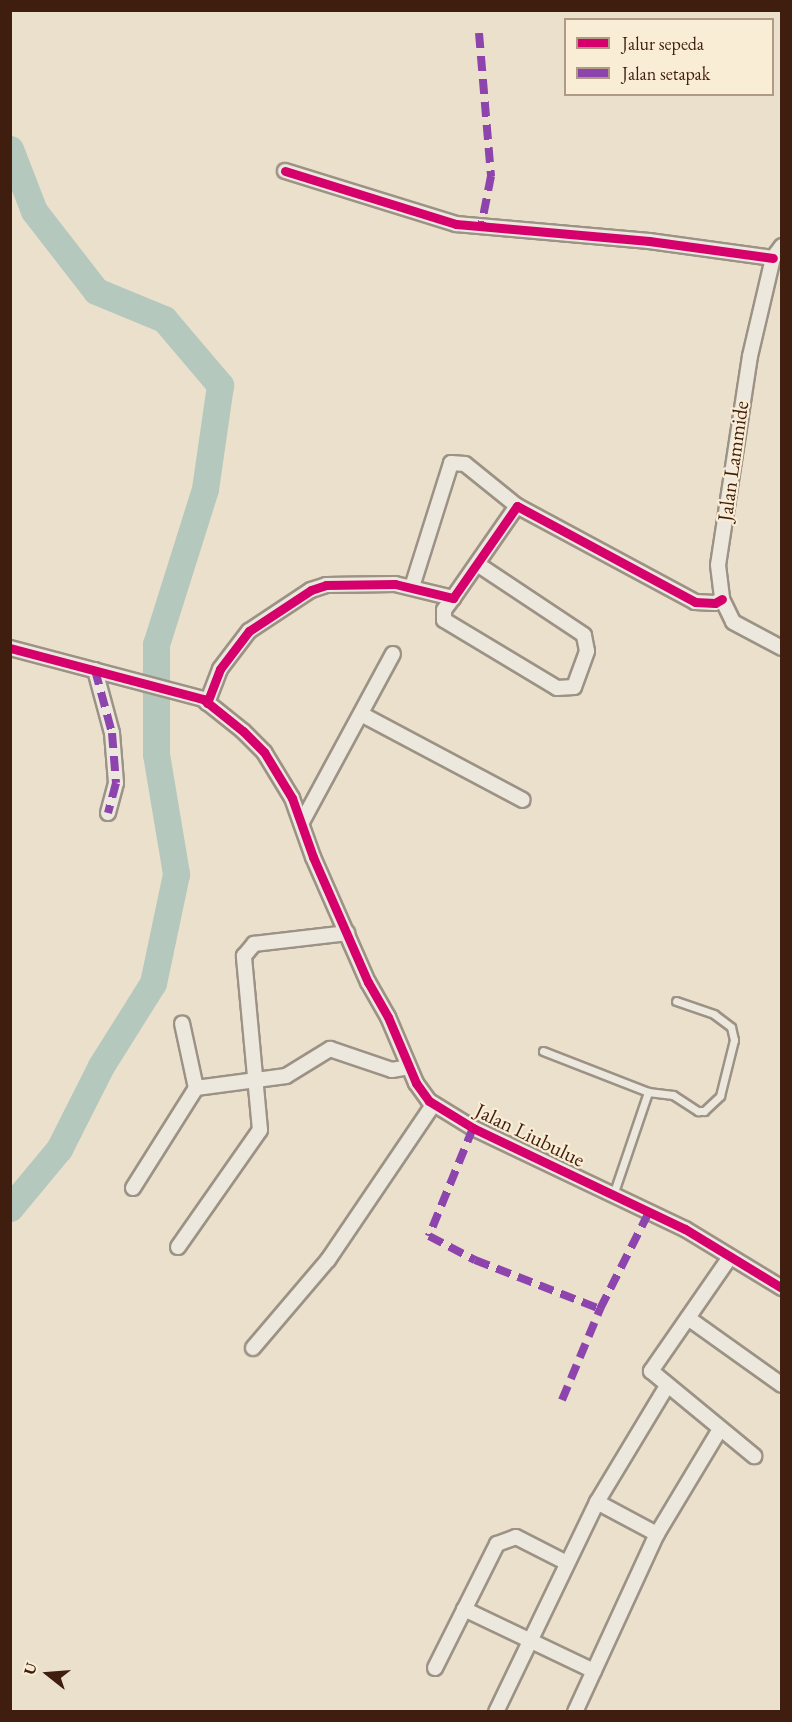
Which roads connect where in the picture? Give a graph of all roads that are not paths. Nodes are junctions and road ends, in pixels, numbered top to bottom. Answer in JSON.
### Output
{"nodes":[{"id":1,"x":285,"y":171,"type":"dead end"},
{"id":2,"x":782,"y":246,"type":"edge"},
{"id":3,"x":773,"y":258,"type":"junction"},
{"id":4,"x":517,"y":506,"type":"junction"},
{"id":5,"x":477,"y":564,"type":"junction"},
{"id":6,"x":412,"y":587,"type":"junction"},
{"id":7,"x":453,"y":598,"type":"junction"},
{"id":8,"x":722,"y":599,"type":"junction"},
{"id":9,"x":10,"y":648,"type":"edge"},
{"id":10,"x":782,"y":648,"type":"edge"},
{"id":11,"x":393,"y":654,"type":"dead end"},
{"id":12,"x":95,"y":670,"type":"junction"},
{"id":13,"x":207,"y":702,"type":"junction"},
{"id":14,"x":361,"y":714,"type":"junction"},
{"id":15,"x":523,"y":800,"type":"dead end"},
{"id":16,"x":108,"y":813,"type":"dead end"},
{"id":17,"x":302,"y":822,"type":"junction"},
{"id":18,"x":347,"y":933,"type":"junction"},
{"id":19,"x":676,"y":1001,"type":"dead end"},
{"id":20,"x":182,"y":1023,"type":"dead end"},
{"id":21,"x":543,"y":1051,"type":"dead end"},
{"id":22,"x":409,"y":1067,"type":"junction"},
{"id":23,"x":258,"y":1081,"type":"junction"},
{"id":24,"x":196,"y":1088,"type":"junction"},
{"id":25,"x":648,"y":1092,"type":"junction"},
{"id":26,"x":433,"y":1105,"type":"junction"},
{"id":27,"x":133,"y":1188,"type":"dead end"},
{"id":28,"x":612,"y":1196,"type":"junction"},
{"id":29,"x":178,"y":1247,"type":"dead end"},
{"id":30,"x":730,"y":1257,"type":"junction"},
{"id":31,"x":782,"y":1288,"type":"edge"},
{"id":32,"x":688,"y":1318,"type":"junction"},
{"id":33,"x":253,"y":1348,"type":"dead end"},
{"id":34,"x":782,"y":1385,"type":"edge"},
{"id":35,"x":667,"y":1386,"type":"junction"},
{"id":36,"x":720,"y":1429,"type":"junction"},
{"id":37,"x":754,"y":1456,"type":"dead end"},
{"id":38,"x":597,"y":1502,"type":"junction"},
{"id":39,"x":657,"y":1534,"type":"junction"},
{"id":40,"x":567,"y":1563,"type":"junction"},
{"id":41,"x":464,"y":1609,"type":"junction"},
{"id":42,"x":531,"y":1639,"type":"junction"},
{"id":43,"x":435,"y":1668,"type":"dead end"},
{"id":44,"x":594,"y":1671,"type":"junction"},
{"id":45,"x":496,"y":1712,"type":"edge"},
{"id":46,"x":575,"y":1712,"type":"edge"}],
"edges":[{"from":1,"to":3,"type":"street"},
{"from":2,"to":3,"type":"street","name":"Jalan Lammide"},
{"from":3,"to":8,"type":"street","name":"Jalan Lammide"},
{"from":4,"to":5,"type":"street"},
{"from":4,"to":6,"type":"street"},
{"from":4,"to":8,"type":"street"},
{"from":5,"to":7,"type":"street"},
{"from":5,"to":7,"type":"street"},
{"from":6,"to":7,"type":"street"},
{"from":6,"to":13,"type":"street"},
{"from":8,"to":10,"type":"street","name":"Jalan Lammide"},
{"from":9,"to":12,"type":"street"},
{"from":11,"to":14,"type":"street"},
{"from":12,"to":13,"type":"street"},
{"from":12,"to":16,"type":"street"},
{"from":13,"to":17,"type":"street"},
{"from":14,"to":15,"type":"street"},
{"from":14,"to":17,"type":"street"},
{"from":17,"to":18,"type":"street"},
{"from":18,"to":22,"type":"street"},
{"from":18,"to":23,"type":"street"},
{"from":19,"to":25,"type":"lane"},
{"from":20,"to":24,"type":"street"},
{"from":21,"to":25,"type":"lane"},
{"from":22,"to":23,"type":"street"},
{"from":22,"to":26,"type":"street"},
{"from":23,"to":24,"type":"street"},
{"from":23,"to":29,"type":"street"},
{"from":24,"to":27,"type":"street"},
{"from":25,"to":28,"type":"lane"},
{"from":26,"to":28,"type":"street","name":"Jalan Liubulue"},
{"from":26,"to":33,"type":"street"},
{"from":28,"to":30,"type":"street","name":"Jalan Liubulue"},
{"from":30,"to":31,"type":"street","name":"Jalan Liubulue"},
{"from":30,"to":32,"type":"street"},
{"from":32,"to":34,"type":"street"},
{"from":32,"to":35,"type":"street"},
{"from":35,"to":36,"type":"street"},
{"from":35,"to":38,"type":"street"},
{"from":36,"to":37,"type":"street"},
{"from":36,"to":39,"type":"street"},
{"from":38,"to":39,"type":"street"},
{"from":38,"to":40,"type":"street"},
{"from":39,"to":44,"type":"street"},
{"from":40,"to":41,"type":"street"},
{"from":40,"to":42,"type":"street"},
{"from":41,"to":42,"type":"street"},
{"from":41,"to":43,"type":"street"},
{"from":42,"to":44,"type":"street"},
{"from":42,"to":45,"type":"street"},
{"from":44,"to":46,"type":"street"}]}
